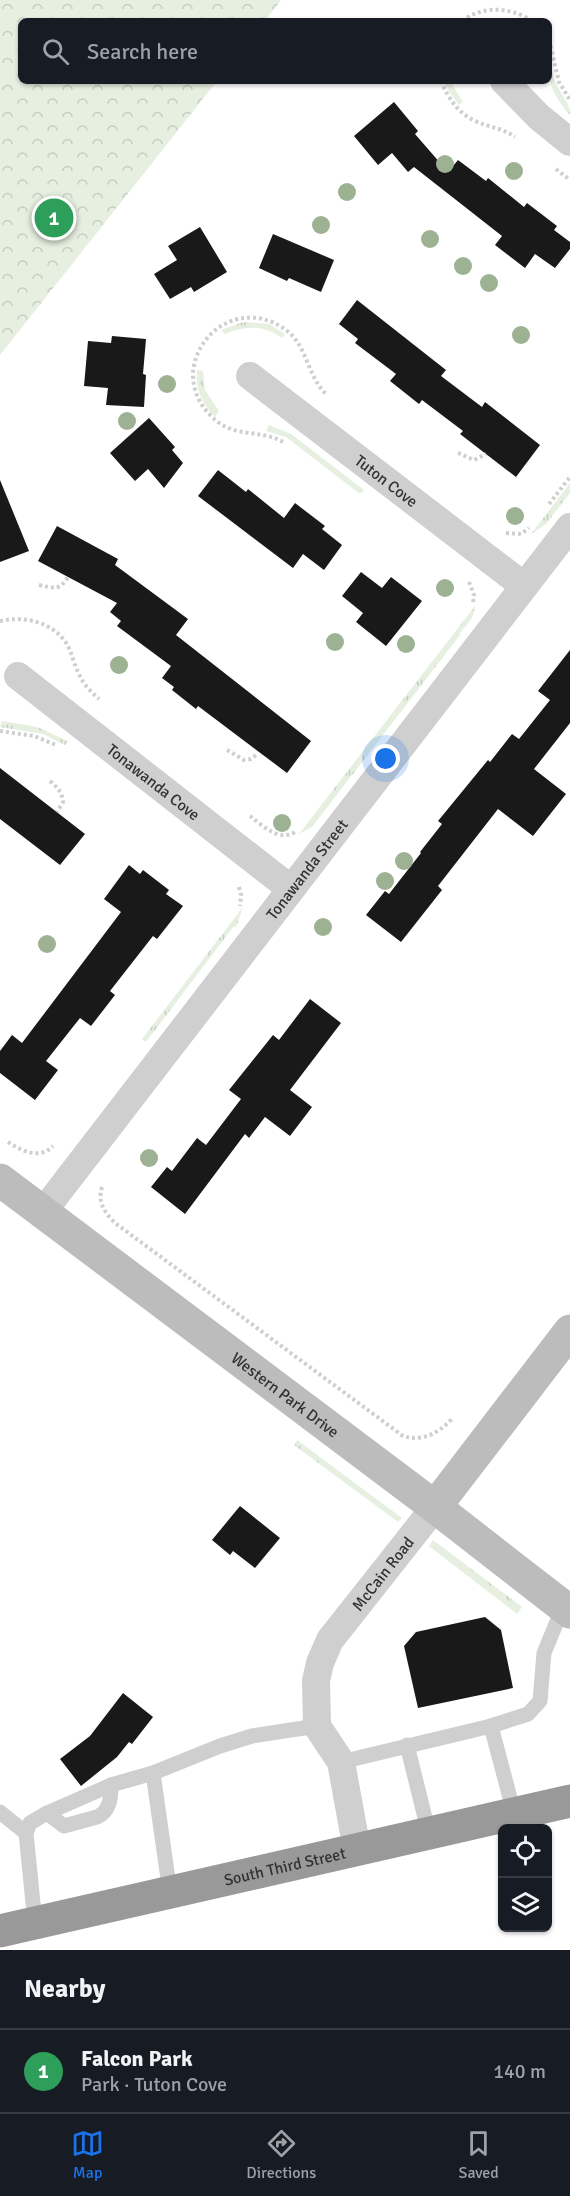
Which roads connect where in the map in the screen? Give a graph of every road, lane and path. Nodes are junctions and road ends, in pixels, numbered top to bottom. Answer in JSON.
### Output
{"nodes":[{"id":1,"x":468,"y":18,"type":"edge"},
{"id":2,"x":526,"y":18,"type":"edge"},
{"id":3,"x":552,"y":53,"type":"edge"},
{"id":4,"x":443,"y":84,"type":"edge"},
{"id":5,"x":507,"y":84,"type":"edge"},
{"id":6,"x":570,"y":100,"type":"edge"},
{"id":7,"x":521,"y":141,"type":"dead end"},
{"id":8,"x":570,"y":142,"type":"edge"},
{"id":9,"x":552,"y":166,"type":"dead end"},
{"id":10,"x":570,"y":180,"type":"edge"},
{"id":11,"x":250,"y":376,"type":"dead end"},
{"id":12,"x":332,"y":399,"type":"dead end"},
{"id":13,"x":290,"y":446,"type":"dead end"},
{"id":14,"x":458,"y":453,"type":"dead end"},
{"id":15,"x":486,"y":454,"type":"dead end"},
{"id":16,"x":570,"y":477,"type":"edge"},
{"id":17,"x":547,"y":507,"type":"dead end"},
{"id":18,"x":534,"y":523,"type":"dead end"},
{"id":19,"x":570,"y":527,"type":"edge"},
{"id":20,"x":501,"y":530,"type":"dead end"},
{"id":21,"x":68,"y":577,"type":"dead end"},
{"id":22,"x":466,"y":580,"type":"dead end"},
{"id":23,"x":39,"y":585,"type":"dead end"},
{"id":24,"x":524,"y":586,"type":"junction"},
{"id":25,"x":469,"y":608,"type":"dead end"},
{"id":26,"x":0,"y":621,"type":"edge"},
{"id":27,"x":18,"y":676,"type":"dead end"},
{"id":28,"x":107,"y":705,"type":"dead end"},
{"id":29,"x":0,"y":731,"type":"edge"},
{"id":30,"x":63,"y":750,"type":"dead end"},
{"id":31,"x":227,"y":750,"type":"dead end"},
{"id":32,"x":256,"y":755,"type":"dead end"},
{"id":33,"x":50,"y":781,"type":"dead end"},
{"id":34,"x":57,"y":812,"type":"dead end"},
{"id":35,"x":248,"y":815,"type":"dead end"},
{"id":36,"x":299,"y":828,"type":"dead end"},
{"id":37,"x":236,"y":883,"type":"dead end"},
{"id":38,"x":291,"y":889,"type":"junction"},
{"id":39,"x":234,"y":914,"type":"dead end"},
{"id":40,"x":8,"y":1142,"type":"dead end"},
{"id":41,"x":56,"y":1144,"type":"dead end"},
{"id":42,"x":0,"y":1180,"type":"edge"},
{"id":43,"x":105,"y":1180,"type":"dead end"},
{"id":44,"x":42,"y":1213,"type":"junction"},
{"id":45,"x":570,"y":1331,"type":"edge"},
{"id":46,"x":452,"y":1419,"type":"dead end"},
{"id":47,"x":435,"y":1507,"type":"junction"},
{"id":48,"x":567,"y":1609,"type":"edge"},
{"id":49,"x":317,"y":1726,"type":"junction"},
{"id":50,"x":491,"y":1726,"type":"junction"},
{"id":51,"x":407,"y":1745,"type":"junction"},
{"id":52,"x":341,"y":1762,"type":"junction"},
{"id":53,"x":153,"y":1773,"type":"junction"},
{"id":54,"x":111,"y":1785,"type":"junction"},
{"id":55,"x":566,"y":1798,"type":"edge"},
{"id":56,"x":0,"y":1812,"type":"edge"},
{"id":57,"x":47,"y":1813,"type":"junction"},
{"id":58,"x":514,"y":1814,"type":"junction"},
{"id":59,"x":26,"y":1833,"type":"junction"},
{"id":60,"x":429,"y":1834,"type":"junction"},
{"id":61,"x":357,"y":1850,"type":"junction"},
{"id":62,"x":170,"y":1893,"type":"junction"},
{"id":63,"x":35,"y":1923,"type":"junction"},
{"id":64,"x":0,"y":1931,"type":"edge"}],
"edges":[{"from":1,"to":2,"type":"path"},
{"from":3,"to":6,"type":"path"},
{"from":4,"to":7,"type":"path"},
{"from":5,"to":8,"type":"street"},
{"from":9,"to":10,"type":"path"},
{"from":11,"to":24,"type":"street","name":"Tuton Cove"},
{"from":12,"to":13,"type":"path"},
{"from":14,"to":15,"type":"path"},
{"from":16,"to":17,"type":"path"},
{"from":18,"to":20,"type":"path"},
{"from":19,"to":24,"type":"street","name":"Tonawanda Street"},
{"from":21,"to":23,"type":"path"},
{"from":22,"to":25,"type":"path"},
{"from":24,"to":38,"type":"street","name":"Tonawanda Street"},
{"from":26,"to":28,"type":"path"},
{"from":27,"to":38,"type":"street","name":"Tonawanda Cove"},
{"from":29,"to":30,"type":"path"},
{"from":31,"to":32,"type":"path"},
{"from":33,"to":34,"type":"path"},
{"from":35,"to":36,"type":"path"},
{"from":37,"to":39,"type":"path"},
{"from":38,"to":44,"type":"street","name":"Tonawanda Street"},
{"from":40,"to":41,"type":"path"},
{"from":42,"to":44,"type":"street","name":"Western Park Drive"},
{"from":43,"to":46,"type":"path"},
{"from":44,"to":47,"type":"street","name":"Western Park Drive"},
{"from":45,"to":47,"type":"street","name":"McCain Road"},
{"from":47,"to":48,"type":"street","name":"Western Park Drive"},
{"from":47,"to":49,"type":"street","name":"McCain Road"},
{"from":48,"to":50,"type":"lane"},
{"from":49,"to":52,"type":"street"},
{"from":49,"to":53,"type":"lane"},
{"from":50,"to":51,"type":"lane"},
{"from":50,"to":58,"type":"lane"},
{"from":51,"to":52,"type":"lane"},
{"from":51,"to":60,"type":"lane"},
{"from":52,"to":61,"type":"street"},
{"from":53,"to":54,"type":"lane"},
{"from":53,"to":62,"type":"lane"},
{"from":54,"to":57,"type":"lane"},
{"from":54,"to":57,"type":"lane"},
{"from":55,"to":58,"type":"highway","name":"South Third Street"},
{"from":56,"to":59,"type":"lane"},
{"from":57,"to":59,"type":"lane"},
{"from":58,"to":60,"type":"highway","name":"South Third Street"},
{"from":59,"to":63,"type":"lane"},
{"from":60,"to":61,"type":"highway","name":"South Third Street"},
{"from":61,"to":62,"type":"highway","name":"South Third Street"},
{"from":62,"to":63,"type":"highway","name":"South Third Street"},
{"from":63,"to":64,"type":"highway","name":"South Third Street"}]}
